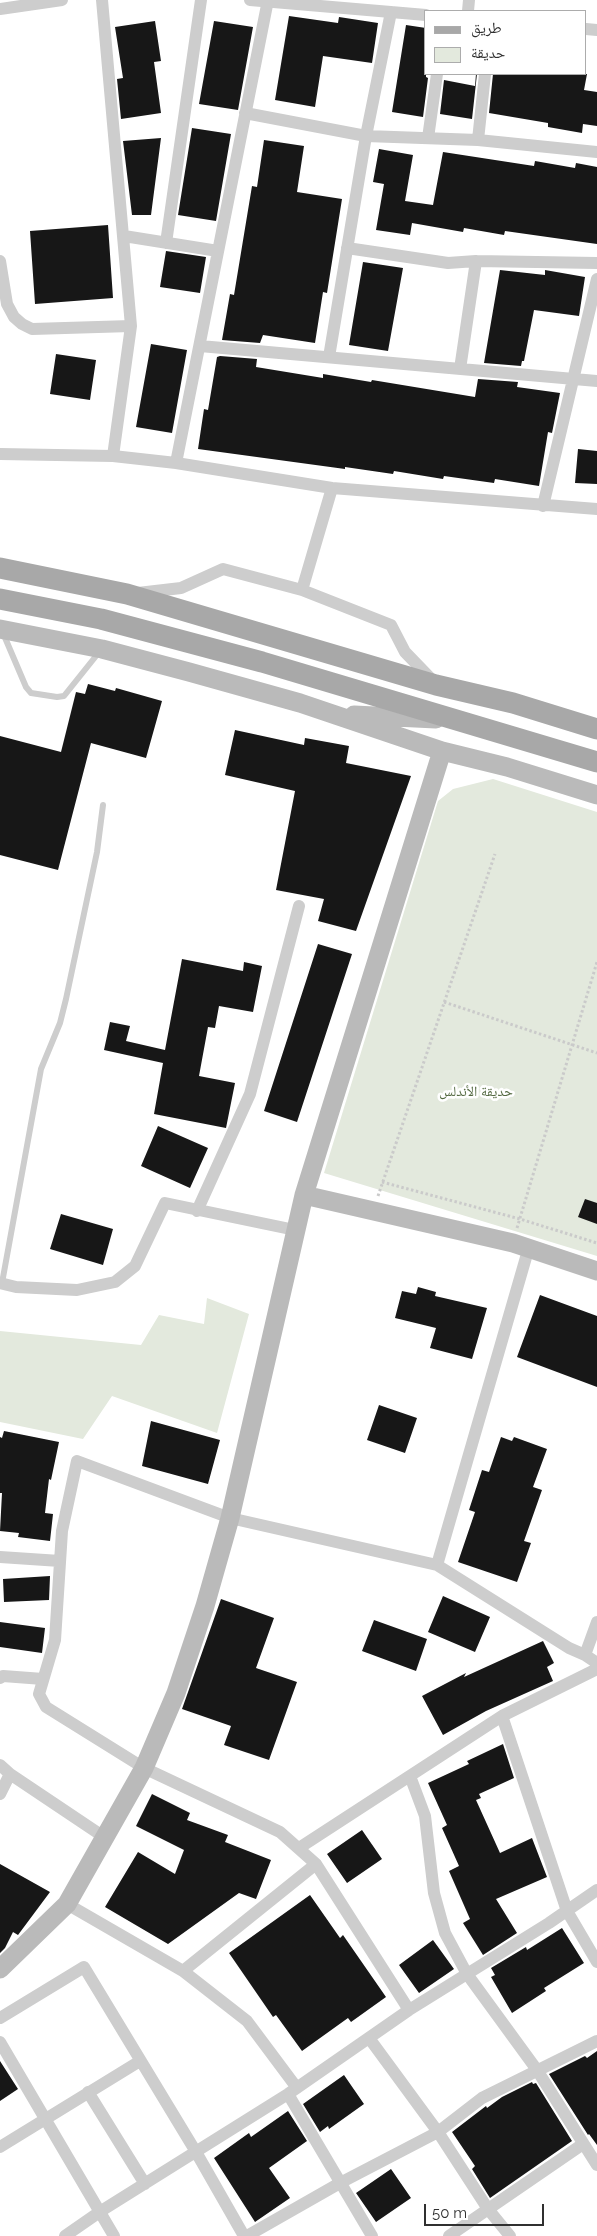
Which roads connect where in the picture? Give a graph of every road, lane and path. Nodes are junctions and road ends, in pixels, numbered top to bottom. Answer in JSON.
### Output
{"nodes":[{"id":1,"x":62,"y":0,"type":"edge"},
{"id":2,"x":102,"y":0,"type":"edge"},
{"id":3,"x":201,"y":0,"type":"edge"},
{"id":4,"x":250,"y":0,"type":"edge"},
{"id":5,"x":268,"y":1,"type":"edge"},
{"id":6,"x":29,"y":2,"type":"edge"},
{"id":7,"x":0,"y":9,"type":"edge"},
{"id":8,"x":391,"y":12,"type":"junction"},
{"id":9,"x":424,"y":15,"type":"edge"},
{"id":10,"x":437,"y":75,"type":"edge"},
{"id":11,"x":486,"y":75,"type":"edge"},
{"id":12,"x":245,"y":113,"type":"junction"},
{"id":13,"x":366,"y":136,"type":"junction"},
{"id":14,"x":428,"y":138,"type":"junction"},
{"id":15,"x":478,"y":140,"type":"junction"},
{"id":16,"x":597,"y":152,"type":"edge"},
{"id":17,"x":124,"y":236,"type":"junction"},
{"id":18,"x":166,"y":243,"type":"junction"},
{"id":19,"x":348,"y":248,"type":"junction"},
{"id":20,"x":218,"y":251,"type":"junction"},
{"id":21,"x":0,"y":261,"type":"edge"},
{"id":22,"x":476,"y":261,"type":"junction"},
{"id":23,"x":597,"y":263,"type":"edge"},
{"id":24,"x":597,"y":279,"type":"edge"},
{"id":25,"x":132,"y":326,"type":"junction"},
{"id":26,"x":200,"y":346,"type":"junction"},
{"id":27,"x":329,"y":357,"type":"junction"},
{"id":28,"x":460,"y":369,"type":"junction"},
{"id":29,"x":573,"y":379,"type":"junction"},
{"id":30,"x":597,"y":381,"type":"edge"},
{"id":31,"x":0,"y":454,"type":"edge"},
{"id":32,"x":113,"y":456,"type":"junction"},
{"id":33,"x":176,"y":462,"type":"junction"},
{"id":34,"x":332,"y":488,"type":"junction"},
{"id":35,"x":543,"y":506,"type":"junction"},
{"id":36,"x":597,"y":510,"type":"edge"},
{"id":37,"x":0,"y":568,"type":"edge"},
{"id":38,"x":302,"y":590,"type":"junction"},
{"id":39,"x":127,"y":594,"type":"junction"},
{"id":40,"x":0,"y":599,"type":"edge"},
{"id":41,"x":1,"y":629,"type":"edge"},
{"id":42,"x":102,"y":649,"type":"junction"},
{"id":43,"x":436,"y":685,"type":"junction"},
{"id":44,"x":332,"y":714,"type":"junction"},
{"id":45,"x":449,"y":719,"type":"junction"},
{"id":46,"x":597,"y":729,"type":"edge"},
{"id":47,"x":442,"y":751,"type":"junction"},
{"id":48,"x":597,"y":762,"type":"edge"},
{"id":49,"x":597,"y":794,"type":"edge"},
{"id":50,"x":103,"y":805,"type":"dead end"},
{"id":51,"x":495,"y":854,"type":"dead end"},
{"id":52,"x":299,"y":906,"type":"dead end"},
{"id":53,"x":597,"y":962,"type":"edge"},
{"id":54,"x":444,"y":1002,"type":"junction"},
{"id":55,"x":572,"y":1044,"type":"junction"},
{"id":56,"x":597,"y":1052,"type":"edge"},
{"id":57,"x":382,"y":1182,"type":"junction"},
{"id":58,"x":304,"y":1195,"type":"junction"},
{"id":59,"x":197,"y":1211,"type":"junction"},
{"id":60,"x":374,"y":1211,"type":"junction"},
{"id":61,"x":520,"y":1219,"type":"junction"},
{"id":62,"x":295,"y":1230,"type":"junction"},
{"id":63,"x":597,"y":1243,"type":"edge"},
{"id":64,"x":521,"y":1245,"type":"junction"},
{"id":65,"x":597,"y":1271,"type":"edge"},
{"id":66,"x":1,"y":1283,"type":"edge"},
{"id":67,"x":230,"y":1518,"type":"junction"},
{"id":68,"x":0,"y":1557,"type":"edge"},
{"id":69,"x":60,"y":1561,"type":"junction"},
{"id":70,"x":437,"y":1565,"type":"junction"},
{"id":71,"x":597,"y":1622,"type":"edge"},
{"id":72,"x":585,"y":1655,"type":"junction"},
{"id":73,"x":597,"y":1663,"type":"edge"},
{"id":74,"x":597,"y":1670,"type":"edge"},
{"id":75,"x":0,"y":1678,"type":"edge"},
{"id":76,"x":43,"y":1679,"type":"junction"},
{"id":77,"x":502,"y":1716,"type":"junction"},
{"id":78,"x":144,"y":1768,"type":"junction"},
{"id":79,"x":5,"y":1769,"type":"edge"},
{"id":80,"x":410,"y":1776,"type":"junction"},
{"id":81,"x":0,"y":1794,"type":"edge"},
{"id":82,"x":104,"y":1837,"type":"junction"},
{"id":83,"x":299,"y":1848,"type":"junction"},
{"id":84,"x":316,"y":1864,"type":"junction"},
{"id":85,"x":597,"y":1890,"type":"edge"},
{"id":86,"x":67,"y":1904,"type":"junction"},
{"id":87,"x":567,"y":1911,"type":"junction"},
{"id":88,"x":597,"y":1962,"type":"edge"},
{"id":89,"x":0,"y":1969,"type":"edge"},
{"id":90,"x":183,"y":1970,"type":"junction"},
{"id":91,"x":467,"y":1974,"type":"junction"},
{"id":92,"x":409,"y":2010,"type":"junction"},
{"id":93,"x":0,"y":2018,"type":"edge"},
{"id":94,"x":370,"y":2038,"type":"junction"},
{"id":95,"x":597,"y":2041,"type":"edge"},
{"id":96,"x":0,"y":2042,"type":"edge"},
{"id":97,"x":140,"y":2061,"type":"junction"},
{"id":98,"x":536,"y":2070,"type":"junction"},
{"id":99,"x":293,"y":2091,"type":"junction"},
{"id":100,"x":88,"y":2092,"type":"junction"},
{"id":101,"x":46,"y":2118,"type":"junction"},
{"id":102,"x":438,"y":2132,"type":"junction"},
{"id":103,"x":583,"y":2144,"type":"junction"},
{"id":104,"x":0,"y":2147,"type":"edge"},
{"id":105,"x":196,"y":2152,"type":"junction"},
{"id":106,"x":597,"y":2165,"type":"edge"},
{"id":107,"x":340,"y":2183,"type":"junction"},
{"id":108,"x":145,"y":2184,"type":"junction"},
{"id":109,"x":488,"y":2209,"type":"junction"},
{"id":110,"x":101,"y":2211,"type":"junction"},
{"id":111,"x":65,"y":2236,"type":"edge"},
{"id":112,"x":114,"y":2236,"type":"edge"},
{"id":113,"x":246,"y":2236,"type":"edge"},
{"id":114,"x":372,"y":2236,"type":"edge"},
{"id":115,"x":448,"y":2236,"type":"edge"},
{"id":116,"x":510,"y":2236,"type":"edge"}],
"edges":[{"from":1,"to":6,"type":"street"},
{"from":2,"to":17,"type":"street"},
{"from":3,"to":18,"type":"street"},
{"from":4,"to":5,"type":"street"},
{"from":5,"to":8,"type":"street"},
{"from":5,"to":12,"type":"street"},
{"from":6,"to":7,"type":"street"},
{"from":8,"to":9,"type":"street"},
{"from":8,"to":13,"type":"street"},
{"from":10,"to":14,"type":"street"},
{"from":11,"to":15,"type":"street"},
{"from":12,"to":13,"type":"street"},
{"from":12,"to":20,"type":"street"},
{"from":13,"to":14,"type":"street"},
{"from":13,"to":19,"type":"street"},
{"from":14,"to":15,"type":"street"},
{"from":15,"to":16,"type":"street"},
{"from":17,"to":18,"type":"street"},
{"from":17,"to":25,"type":"street"},
{"from":18,"to":20,"type":"street"},
{"from":19,"to":22,"type":"street"},
{"from":19,"to":27,"type":"street"},
{"from":20,"to":26,"type":"street"},
{"from":21,"to":25,"type":"street"},
{"from":22,"to":23,"type":"street"},
{"from":22,"to":28,"type":"street"},
{"from":24,"to":29,"type":"street"},
{"from":25,"to":32,"type":"street"},
{"from":26,"to":27,"type":"street"},
{"from":26,"to":33,"type":"street"},
{"from":27,"to":28,"type":"street"},
{"from":28,"to":29,"type":"street"},
{"from":29,"to":30,"type":"street"},
{"from":29,"to":35,"type":"street"},
{"from":31,"to":32,"type":"street"},
{"from":32,"to":33,"type":"street"},
{"from":33,"to":34,"type":"street"},
{"from":34,"to":35,"type":"street"},
{"from":34,"to":38,"type":"street"},
{"from":35,"to":36,"type":"street"},
{"from":37,"to":39,"type":"main road"},
{"from":38,"to":39,"type":"street"},
{"from":38,"to":43,"type":"street"},
{"from":39,"to":43,"type":"main road"},
{"from":40,"to":45,"type":"main road"},
{"from":41,"to":42,"type":"street"},
{"from":41,"to":42,"type":"lane"},
{"from":42,"to":44,"type":"street"},
{"from":43,"to":46,"type":"main road"},
{"from":44,"to":45,"type":"street"},
{"from":44,"to":47,"type":"street"},
{"from":45,"to":48,"type":"main road"},
{"from":47,"to":49,"type":"street"},
{"from":47,"to":58,"type":"street"},
{"from":50,"to":66,"type":"lane"},
{"from":51,"to":54,"type":"path"},
{"from":52,"to":59,"type":"street"},
{"from":53,"to":55,"type":"path"},
{"from":54,"to":55,"type":"path"},
{"from":54,"to":57,"type":"path"},
{"from":55,"to":56,"type":"path"},
{"from":55,"to":61,"type":"path"},
{"from":57,"to":60,"type":"path"},
{"from":57,"to":61,"type":"path"},
{"from":58,"to":60,"type":"street"},
{"from":58,"to":62,"type":"street"},
{"from":59,"to":62,"type":"street"},
{"from":59,"to":66,"type":"street"},
{"from":60,"to":64,"type":"street"},
{"from":61,"to":63,"type":"path"},
{"from":61,"to":64,"type":"path"},
{"from":62,"to":67,"type":"street"},
{"from":64,"to":65,"type":"street"},
{"from":64,"to":70,"type":"street"},
{"from":67,"to":69,"type":"street"},
{"from":67,"to":70,"type":"street"},
{"from":67,"to":78,"type":"street"},
{"from":68,"to":69,"type":"street"},
{"from":69,"to":76,"type":"street"},
{"from":70,"to":72,"type":"street"},
{"from":71,"to":72,"type":"street"},
{"from":72,"to":73,"type":"street"},
{"from":74,"to":77,"type":"street"},
{"from":75,"to":76,"type":"street"},
{"from":76,"to":78,"type":"street"},
{"from":77,"to":80,"type":"street"},
{"from":77,"to":87,"type":"street"},
{"from":78,"to":82,"type":"street"},
{"from":78,"to":83,"type":"street"},
{"from":79,"to":81,"type":"street"},
{"from":79,"to":82,"type":"street"},
{"from":80,"to":83,"type":"street"},
{"from":80,"to":91,"type":"street"},
{"from":82,"to":86,"type":"street"},
{"from":83,"to":84,"type":"street"},
{"from":84,"to":90,"type":"street"},
{"from":84,"to":92,"type":"street"},
{"from":85,"to":87,"type":"street"},
{"from":86,"to":89,"type":"street"},
{"from":86,"to":90,"type":"street"},
{"from":87,"to":88,"type":"street"},
{"from":87,"to":91,"type":"street"},
{"from":90,"to":99,"type":"street"},
{"from":91,"to":92,"type":"street"},
{"from":91,"to":98,"type":"street"},
{"from":92,"to":94,"type":"street"},
{"from":93,"to":97,"type":"street"},
{"from":94,"to":99,"type":"street"},
{"from":94,"to":102,"type":"street"},
{"from":95,"to":98,"type":"street"},
{"from":96,"to":101,"type":"street"},
{"from":97,"to":100,"type":"street"},
{"from":97,"to":105,"type":"street"},
{"from":98,"to":102,"type":"street"},
{"from":98,"to":103,"type":"street"},
{"from":99,"to":105,"type":"street"},
{"from":99,"to":107,"type":"street"},
{"from":100,"to":101,"type":"street"},
{"from":100,"to":108,"type":"street"},
{"from":101,"to":104,"type":"street"},
{"from":101,"to":110,"type":"street"},
{"from":102,"to":107,"type":"street"},
{"from":102,"to":109,"type":"street"},
{"from":103,"to":106,"type":"street"},
{"from":103,"to":109,"type":"street"},
{"from":105,"to":108,"type":"street"},
{"from":105,"to":113,"type":"street"},
{"from":107,"to":113,"type":"street"},
{"from":107,"to":114,"type":"street"},
{"from":108,"to":110,"type":"street"},
{"from":109,"to":115,"type":"street"},
{"from":109,"to":116,"type":"street"},
{"from":110,"to":111,"type":"street"},
{"from":110,"to":112,"type":"street"}]}
